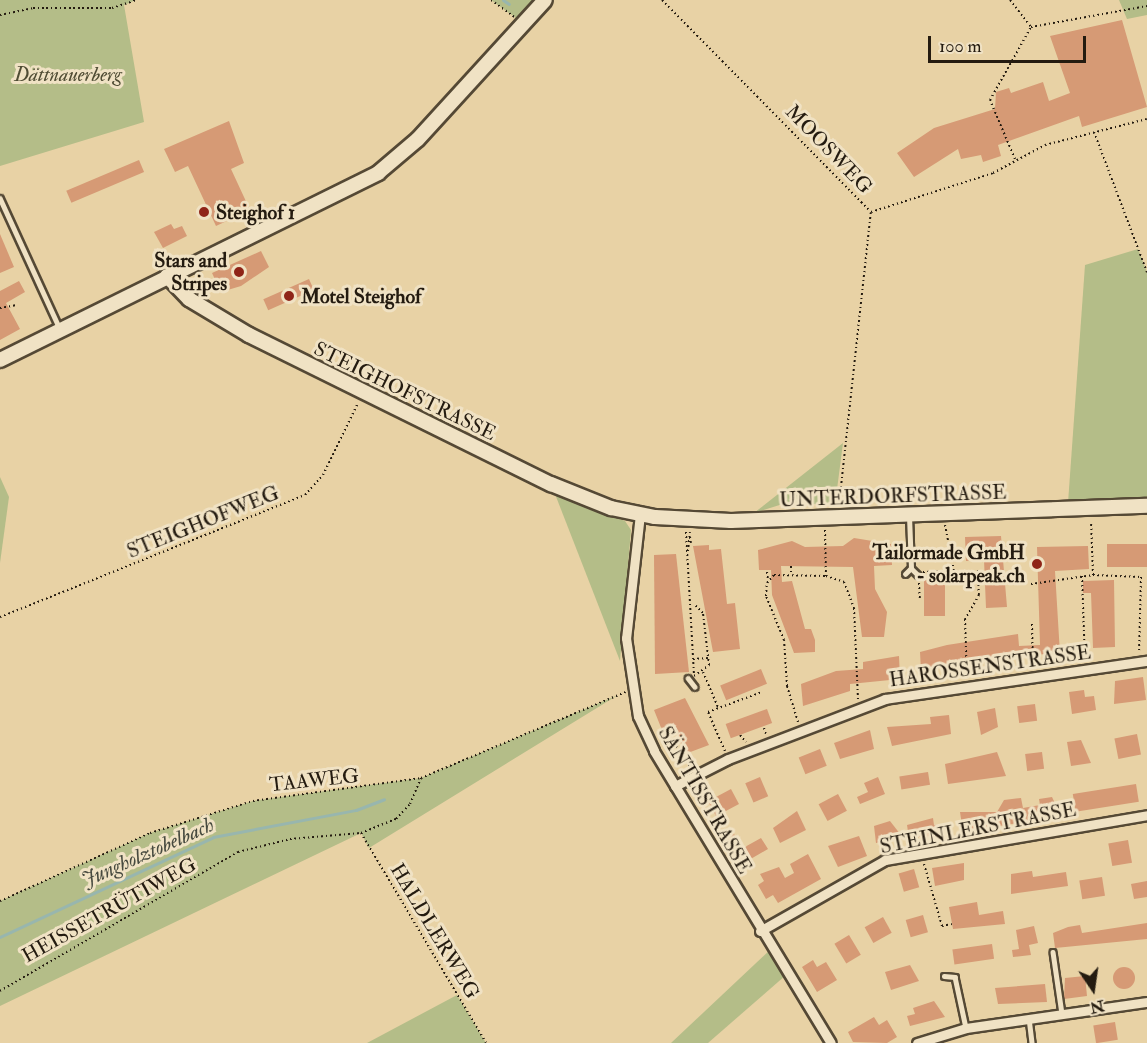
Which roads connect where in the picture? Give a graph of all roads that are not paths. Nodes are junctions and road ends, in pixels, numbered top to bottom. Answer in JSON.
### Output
{"nodes":[{"id":1,"x":545,"y":0,"type":"edge"},
{"id":2,"x":0,"y":198,"type":"edge"},
{"id":3,"x":167,"y":276,"type":"junction"},
{"id":4,"x":60,"y":329,"type":"junction"},
{"id":5,"x":0,"y":360,"type":"edge"},
{"id":6,"x":1147,"y":506,"type":"edge"},
{"id":7,"x":640,"y":514,"type":"junction"},
{"id":8,"x":909,"y":515,"type":"junction"},
{"id":9,"x":911,"y":568,"type":"junction"},
{"id":10,"x":905,"y":574,"type":"dead end"},
{"id":11,"x":918,"y":574,"type":"dead end"},
{"id":12,"x":1144,"y":661,"type":"edge"},
{"id":13,"x":688,"y":678,"type":"dead end"},
{"id":14,"x":695,"y":687,"type":"dead end"},
{"id":15,"x":675,"y":786,"type":"junction"},
{"id":16,"x":1147,"y":815,"type":"edge"},
{"id":17,"x":760,"y":931,"type":"junction"},
{"id":18,"x":1053,"y":952,"type":"dead end"},
{"id":19,"x":944,"y":976,"type":"dead end"},
{"id":20,"x":1147,"y":1002,"type":"edge"},
{"id":21,"x":1062,"y":1014,"type":"junction"},
{"id":22,"x":1029,"y":1018,"type":"junction"},
{"id":23,"x":966,"y":1028,"type":"junction"},
{"id":24,"x":831,"y":1043,"type":"edge"},
{"id":25,"x":917,"y":1043,"type":"edge"},
{"id":26,"x":1032,"y":1043,"type":"edge"}],
"edges":[{"from":1,"to":3,"type":"street"},
{"from":2,"to":4,"type":"lane"},
{"from":3,"to":4,"type":"street"},
{"from":3,"to":7,"type":"street","name":"STEIGHOFSTRASSE"},
{"from":4,"to":5,"type":"street"},
{"from":6,"to":8,"type":"street","name":"UNTERDORFSTRASSE"},
{"from":7,"to":8,"type":"street","name":"UNTERDORFSTRASSE"},
{"from":7,"to":15,"type":"street","name":"SÄNTISSTRASSE"},
{"from":8,"to":9,"type":"lane"},
{"from":9,"to":10,"type":"lane"},
{"from":9,"to":11,"type":"lane"},
{"from":12,"to":15,"type":"street","name":"HAROSSENSTRASSE"},
{"from":13,"to":14,"type":"lane"},
{"from":15,"to":17,"type":"street","name":"SÄNTISSTRASSE"},
{"from":16,"to":17,"type":"street","name":"STEINLERSTRASSE"},
{"from":17,"to":24,"type":"street","name":"SÄNTISSTRASSE"},
{"from":18,"to":21,"type":"lane"},
{"from":19,"to":23,"type":"lane"},
{"from":20,"to":21,"type":"street"},
{"from":21,"to":22,"type":"street"},
{"from":22,"to":23,"type":"street"},
{"from":22,"to":26,"type":"lane"},
{"from":23,"to":25,"type":"street"}]}
